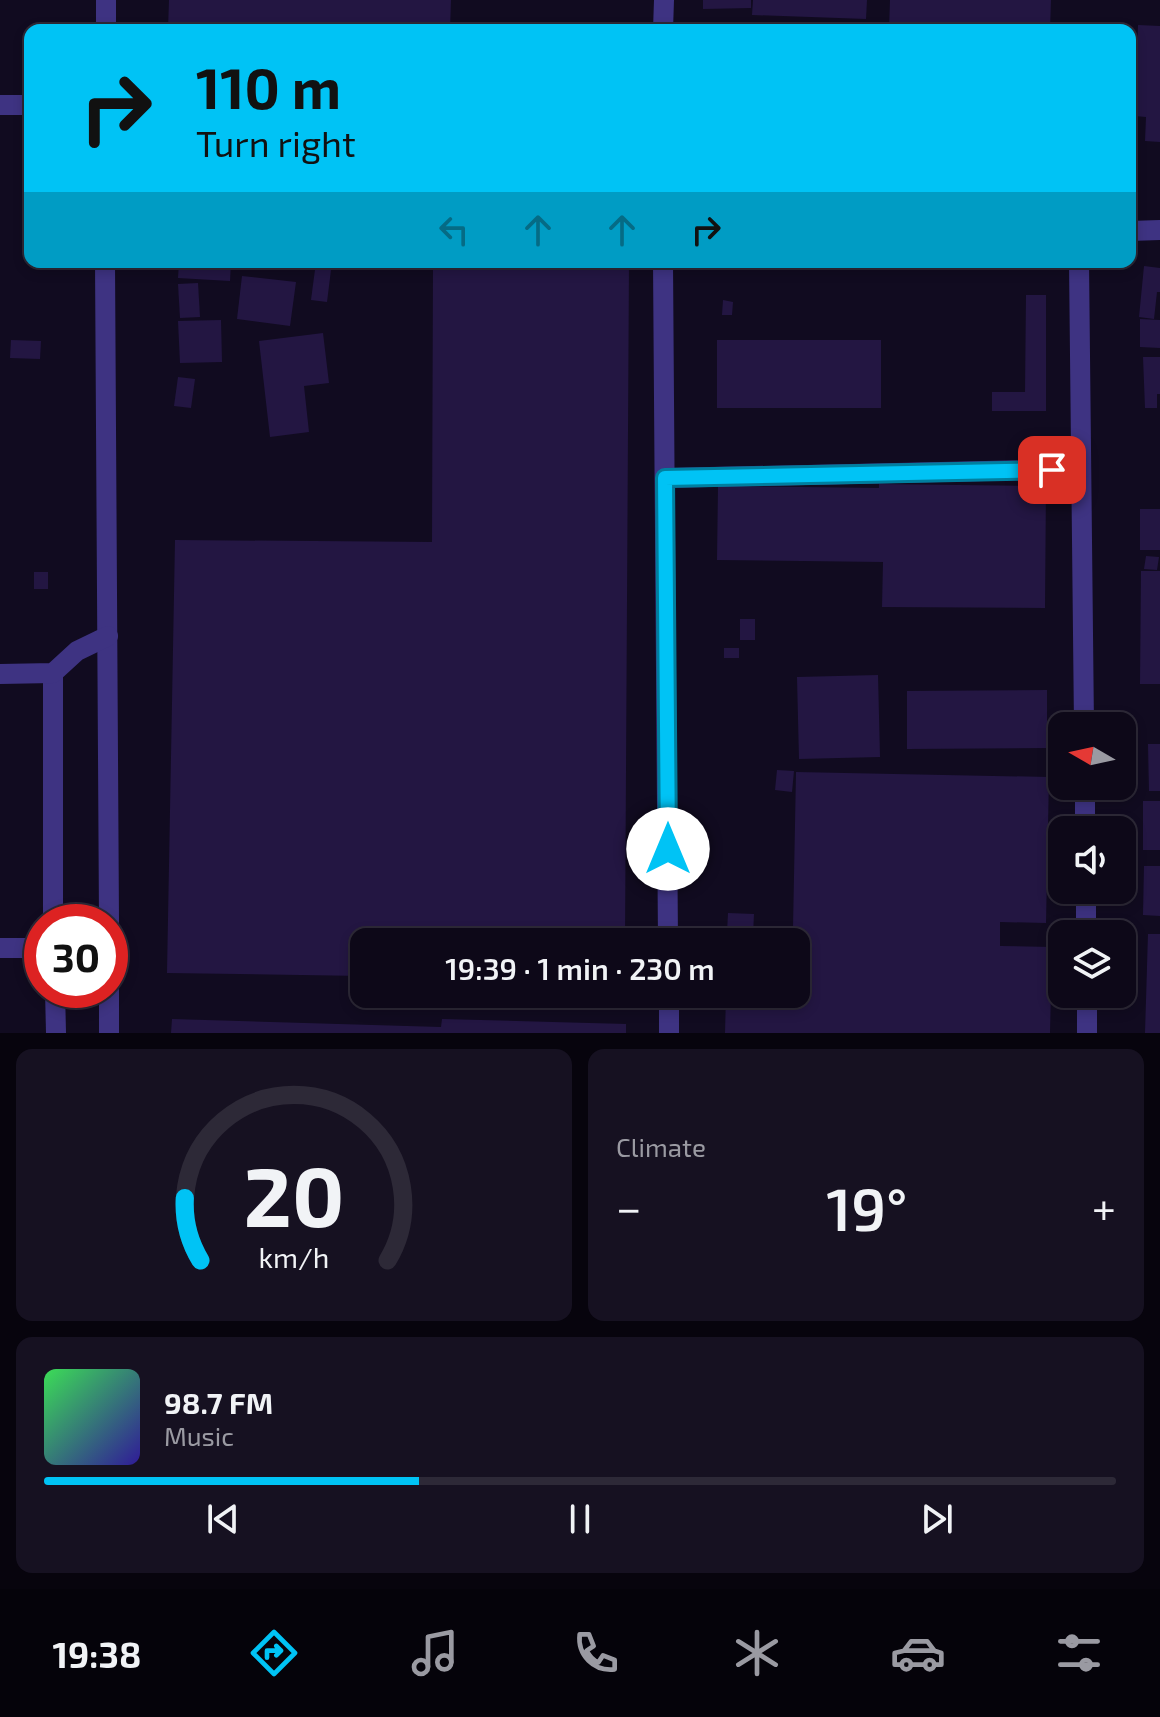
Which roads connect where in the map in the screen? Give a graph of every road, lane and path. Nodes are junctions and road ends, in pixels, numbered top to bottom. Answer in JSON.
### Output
{"nodes":[{"id":1,"x":106,"y":0,"type":"edge"},
{"id":2,"x":664,"y":0,"type":"edge"},
{"id":3,"x":106,"y":24,"type":"edge"},
{"id":4,"x":663,"y":24,"type":"edge"},
{"id":5,"x":0,"y":105,"type":"edge"},
{"id":6,"x":24,"y":105,"type":"edge"},
{"id":7,"x":1160,"y":230,"type":"edge"},
{"id":8,"x":1136,"y":231,"type":"edge"},
{"id":9,"x":105,"y":268,"type":"edge"},
{"id":10,"x":663,"y":268,"type":"edge"},
{"id":11,"x":1079,"y":268,"type":"edge"},
{"id":12,"x":1081,"y":469,"type":"junction"},
{"id":13,"x":665,"y":478,"type":"junction"},
{"id":14,"x":108,"y":636,"type":"junction"},
{"id":15,"x":53,"y":673,"type":"junction"},
{"id":16,"x":0,"y":674,"type":"edge"},
{"id":17,"x":1084,"y":712,"type":"edge"},
{"id":18,"x":53,"y":904,"type":"edge"},
{"id":19,"x":109,"y":904,"type":"edge"},
{"id":20,"x":668,"y":928,"type":"edge"},
{"id":21,"x":0,"y":948,"type":"edge"},
{"id":22,"x":24,"y":948,"type":"edge"},
{"id":23,"x":55,"y":1008,"type":"edge"},
{"id":24,"x":109,"y":1008,"type":"edge"},
{"id":25,"x":669,"y":1008,"type":"edge"},
{"id":26,"x":1087,"y":1008,"type":"edge"},
{"id":27,"x":56,"y":1033,"type":"edge"},
{"id":28,"x":109,"y":1033,"type":"edge"},
{"id":29,"x":669,"y":1033,"type":"edge"},
{"id":30,"x":1087,"y":1033,"type":"edge"}],
"edges":[{"from":1,"to":3,"type":"street"},
{"from":2,"to":4,"type":"street"},
{"from":5,"to":6,"type":"street"},
{"from":7,"to":8,"type":"street"},
{"from":9,"to":14,"type":"street"},
{"from":10,"to":13,"type":"street"},
{"from":11,"to":12,"type":"street"},
{"from":12,"to":13,"type":"street"},
{"from":12,"to":17,"type":"street"},
{"from":13,"to":20,"type":"street"},
{"from":14,"to":15,"type":"street"},
{"from":14,"to":19,"type":"street"},
{"from":15,"to":16,"type":"street"},
{"from":15,"to":18,"type":"street"},
{"from":21,"to":22,"type":"street"},
{"from":23,"to":27,"type":"street"},
{"from":24,"to":28,"type":"street"},
{"from":25,"to":29,"type":"street"},
{"from":26,"to":30,"type":"street"}]}
